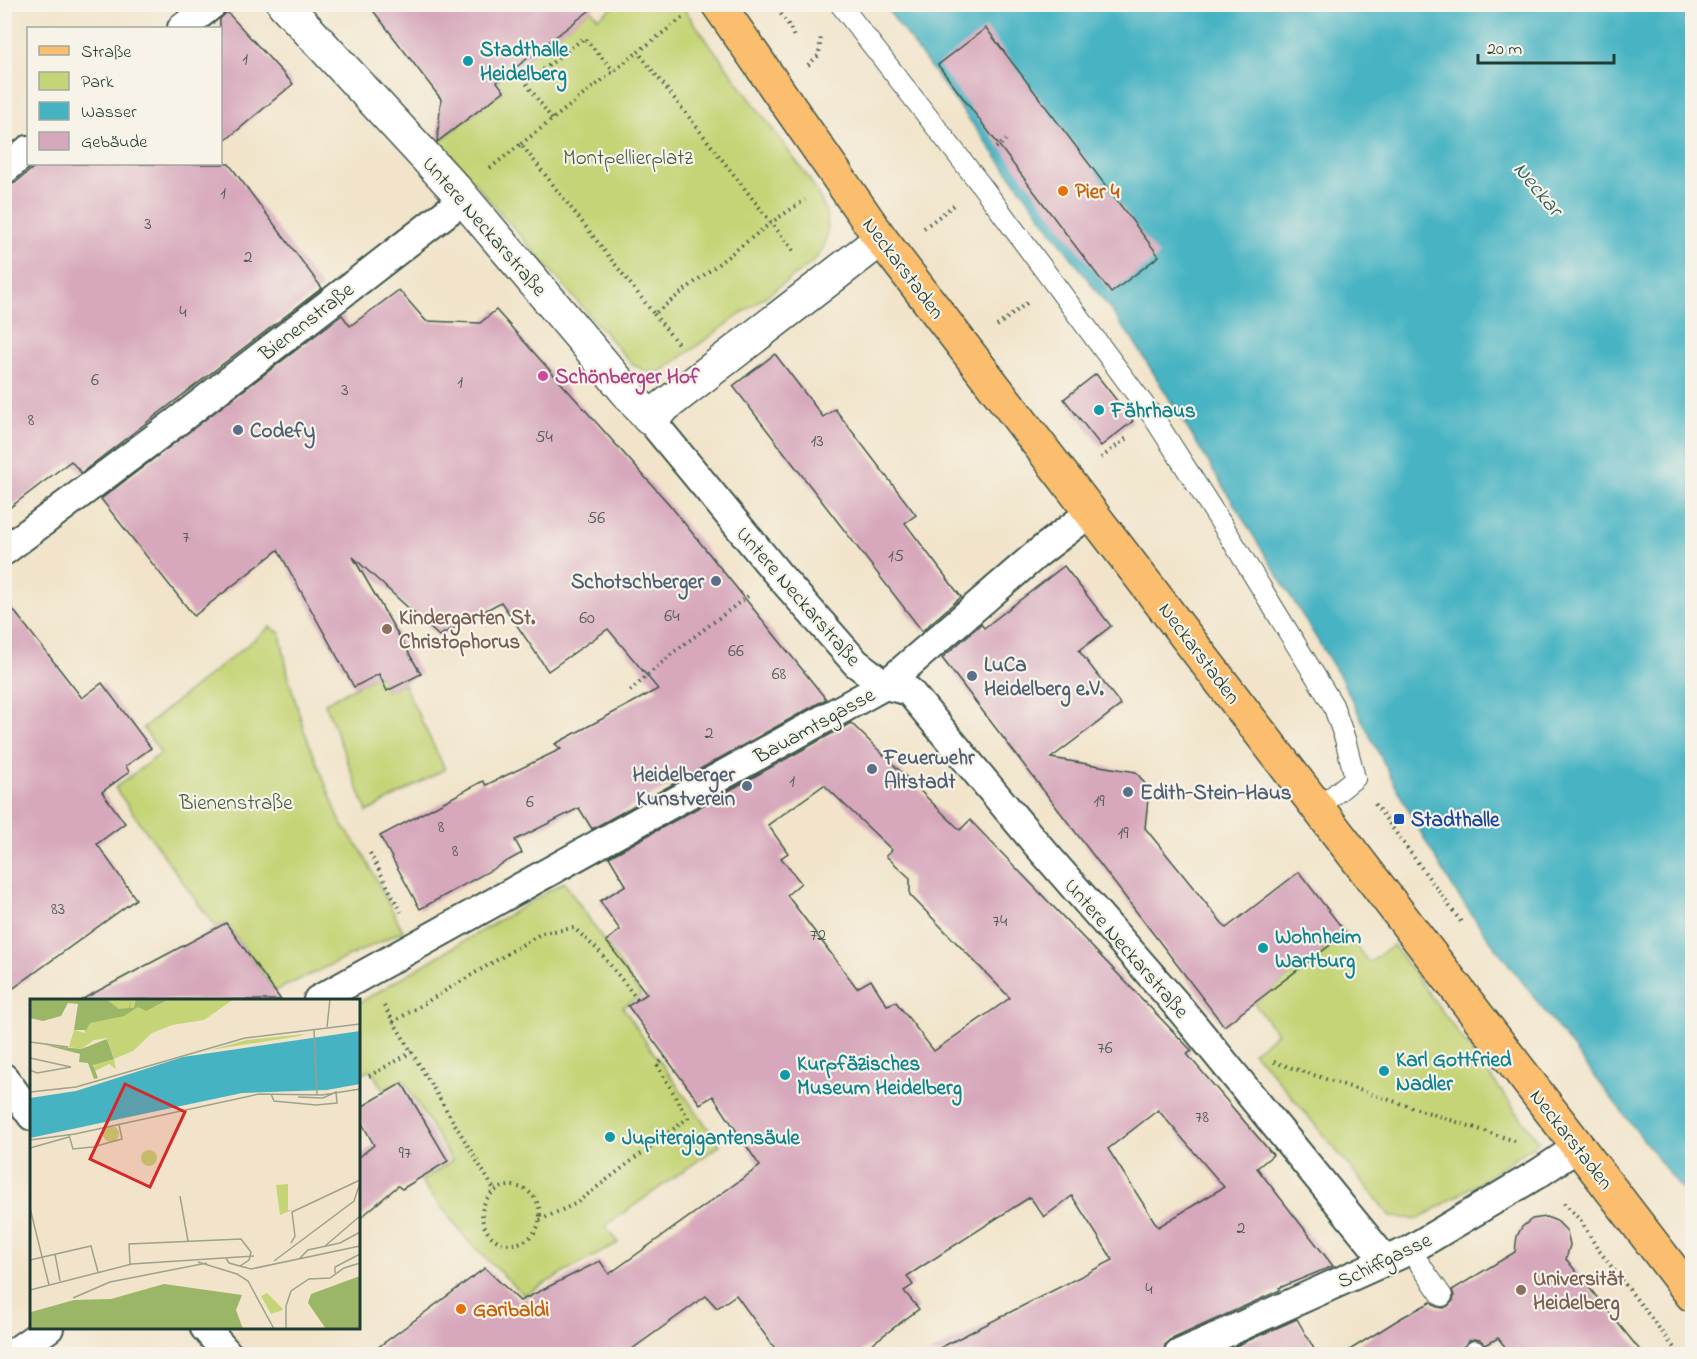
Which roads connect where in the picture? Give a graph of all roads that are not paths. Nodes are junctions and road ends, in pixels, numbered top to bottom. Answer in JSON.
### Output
{"nodes":[{"id":1,"x":213,"y":4,"type":"edge"},
{"id":2,"x":284,"y":4,"type":"edge"},
{"id":3,"x":840,"y":4,"type":"edge"},
{"id":4,"x":704,"y":8,"type":"edge"},
{"id":5,"x":183,"y":27,"type":"edge"},
{"id":6,"x":27,"y":151,"type":"edge"},
{"id":7,"x":4,"y":170,"type":"edge"},
{"id":8,"x":461,"y":196,"type":"junction"},
{"id":9,"x":881,"y":239,"type":"junction"},
{"id":10,"x":649,"y":418,"type":"junction"},
{"id":11,"x":1091,"y":512,"type":"junction"},
{"id":12,"x":4,"y":551,"type":"edge"},
{"id":13,"x":885,"y":686,"type":"junction"},
{"id":14,"x":1318,"y":807,"type":"junction"},
{"id":15,"x":320,"y":999,"type":"edge"},
{"id":16,"x":4,"y":1078,"type":"edge"},
{"id":17,"x":30,"y":1113,"type":"edge"},
{"id":18,"x":1578,"y":1147,"type":"junction"},
{"id":19,"x":1398,"y":1256,"type":"junction"},
{"id":20,"x":1692,"y":1295,"type":"edge"},
{"id":21,"x":1442,"y":1296,"type":"dead end"},
{"id":22,"x":48,"y":1329,"type":"edge"},
{"id":23,"x":206,"y":1329,"type":"edge"},
{"id":24,"x":12,"y":1354,"type":"edge"},
{"id":25,"x":228,"y":1354,"type":"edge"},
{"id":26,"x":1179,"y":1354,"type":"edge"}],
"edges":[{"from":1,"to":5,"type":"street"},
{"from":2,"to":8,"type":"street","name":"Untere Neckarstraße"},
{"from":3,"to":14,"type":"lane"},
{"from":4,"to":9,"type":"main road","name":"Neckarstaden"},
{"from":6,"to":7,"type":"street"},
{"from":8,"to":10,"type":"street","name":"Untere Neckarstraße"},
{"from":8,"to":12,"type":"street","name":"Bienenstraße"},
{"from":9,"to":10,"type":"street"},
{"from":9,"to":11,"type":"main road","name":"Neckarstaden"},
{"from":10,"to":13,"type":"street","name":"Untere Neckarstraße"},
{"from":11,"to":13,"type":"street","name":"Bauamtsgasse"},
{"from":11,"to":14,"type":"main road","name":"Neckarstaden"},
{"from":13,"to":15,"type":"street","name":"Bauamtsgasse"},
{"from":13,"to":19,"type":"street","name":"Untere Neckarstraße"},
{"from":14,"to":18,"type":"main road","name":"Neckarstaden"},
{"from":16,"to":17,"type":"street"},
{"from":18,"to":19,"type":"street","name":"Schiffgasse"},
{"from":18,"to":20,"type":"main road","name":"Neckarstaden"},
{"from":19,"to":21,"type":"lane"},
{"from":19,"to":26,"type":"street","name":"Schiffgasse"},
{"from":22,"to":24,"type":"street"},
{"from":23,"to":25,"type":"street"}]}
